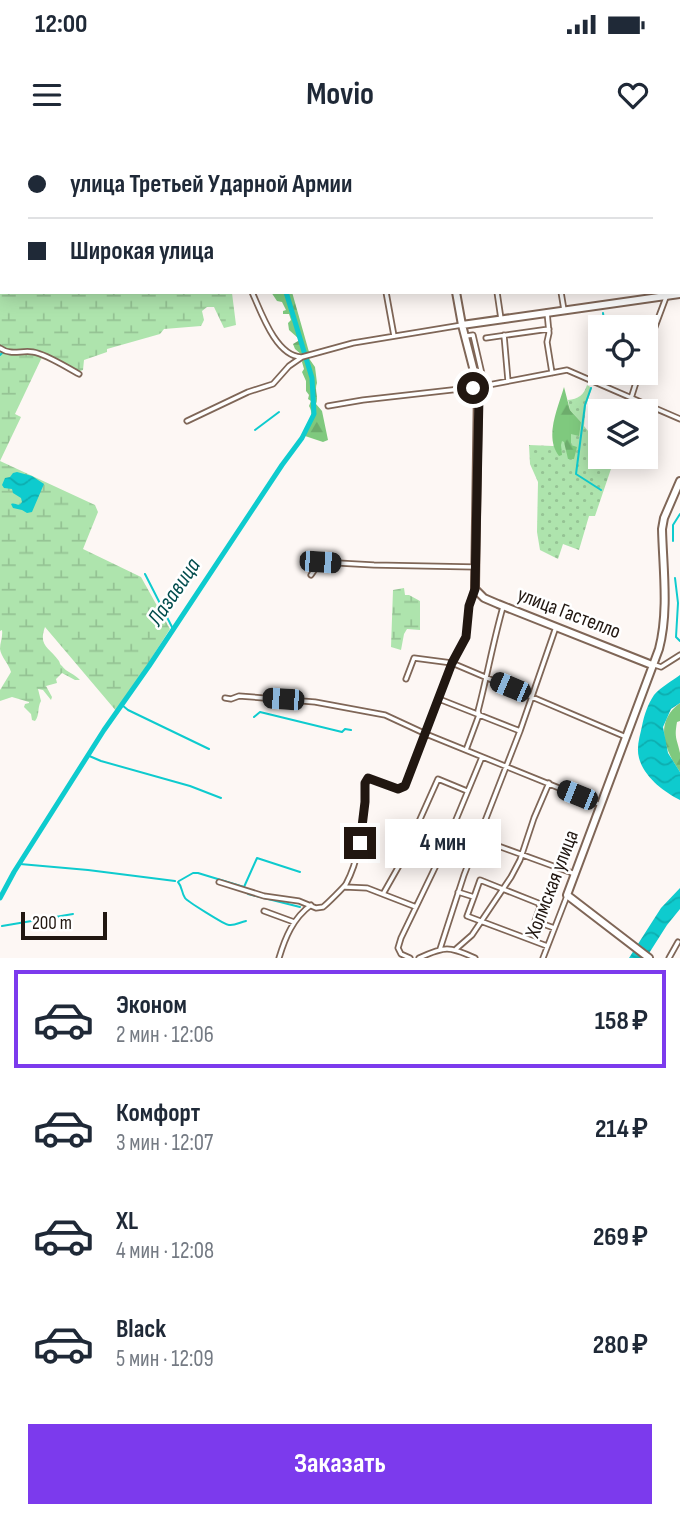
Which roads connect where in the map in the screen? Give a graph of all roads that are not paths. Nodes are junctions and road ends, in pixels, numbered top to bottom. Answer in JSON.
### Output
{"nodes":[{"id":1,"x":253,"y":294,"type":"edge"},
{"id":2,"x":386,"y":294,"type":"edge"},
{"id":3,"x":456,"y":294,"type":"edge"},
{"id":4,"x":497,"y":294,"type":"edge"},
{"id":5,"x":561,"y":294,"type":"edge"},
{"id":6,"x":667,"y":294,"type":"edge"},
{"id":7,"x":680,"y":294,"type":"edge"},
{"id":8,"x":564,"y":310,"type":"junction"},
{"id":9,"x":547,"y":312,"type":"junction"},
{"id":10,"x":658,"y":318,"type":"edge"},
{"id":11,"x":501,"y":319,"type":"junction"},
{"id":12,"x":462,"y":325,"type":"junction"},
{"id":13,"x":549,"y":329,"type":"junction"},
{"id":14,"x":504,"y":335,"type":"junction"},
{"id":15,"x":394,"y":336,"type":"junction"},
{"id":16,"x":486,"y":338,"type":"dead end"},
{"id":17,"x":0,"y":348,"type":"edge"},
{"id":18,"x":305,"y":356,"type":"junction"},
{"id":19,"x":552,"y":373,"type":"junction"},
{"id":20,"x":79,"y":374,"type":"dead end"},
{"id":21,"x":508,"y":381,"type":"junction"},
{"id":22,"x":635,"y":385,"type":"edge"},
{"id":23,"x":478,"y":387,"type":"junction"},
{"id":24,"x":631,"y":399,"type":"joint"},
{"id":25,"x":328,"y":406,"type":"dead end"},
{"id":26,"x":658,"y":410,"type":"edge"},
{"id":27,"x":680,"y":419,"type":"edge"},
{"id":28,"x":187,"y":421,"type":"dead end"},
{"id":29,"x":680,"y":481,"type":"edge"},
{"id":30,"x":475,"y":567,"type":"junction"},
{"id":31,"x":311,"y":575,"type":"dead end"},
{"id":32,"x":475,"y":589,"type":"junction"},
{"id":33,"x":504,"y":606,"type":"junction"},
{"id":34,"x":556,"y":627,"type":"junction"},
{"id":35,"x":680,"y":655,"type":"edge"},
{"id":36,"x":452,"y":663,"type":"junction"},
{"id":37,"x":652,"y":665,"type":"junction"},
{"id":38,"x":487,"y":677,"type":"junction"},
{"id":39,"x":407,"y":679,"type":"dead end"},
{"id":40,"x":533,"y":697,"type":"junction"},
{"id":41,"x":225,"y":698,"type":"dead end"},
{"id":42,"x":439,"y":699,"type":"junction"},
{"id":43,"x":479,"y":715,"type":"junction"},
{"id":44,"x":520,"y":731,"type":"junction"},
{"id":45,"x":426,"y":734,"type":"junction"},
{"id":46,"x":626,"y":737,"type":"junction"},
{"id":47,"x":466,"y":751,"type":"junction"},
{"id":48,"x":482,"y":757,"type":"junction"},
{"id":49,"x":507,"y":767,"type":"junction"},
{"id":50,"x":549,"y":783,"type":"junction"},
{"id":51,"x":468,"y":791,"type":"junction"},
{"id":52,"x":601,"y":805,"type":"junction"},
{"id":53,"x":479,"y":839,"type":"junction"},
{"id":54,"x":443,"y":851,"type":"junction"},
{"id":55,"x":522,"y":853,"type":"junction"},
{"id":56,"x":471,"y":858,"type":"junction"},
{"id":57,"x":575,"y":874,"type":"junction"},
{"id":58,"x":219,"y":882,"type":"dead end"},
{"id":59,"x":344,"y":887,"type":"junction"},
{"id":60,"x":504,"y":890,"type":"junction"},
{"id":61,"x":458,"y":892,"type":"junction"},
{"id":62,"x":383,"y":894,"type":"junction"},
{"id":63,"x":568,"y":895,"type":"junction"},
{"id":64,"x":474,"y":897,"type":"junction"},
{"id":65,"x":311,"y":905,"type":"junction"},
{"id":66,"x":416,"y":906,"type":"junction"},
{"id":67,"x":264,"y":911,"type":"dead end"},
{"id":68,"x":294,"y":922,"type":"junction"},
{"id":69,"x":482,"y":922,"type":"junction"},
{"id":70,"x":554,"y":928,"type":"junction"},
{"id":71,"x":678,"y":942,"type":"dead end"},
{"id":72,"x":547,"y":946,"type":"junction"},
{"id":73,"x":441,"y":949,"type":"junction"},
{"id":74,"x":456,"y":949,"type":"junction"},
{"id":75,"x":431,"y":953,"type":"junction"},
{"id":76,"x":278,"y":958,"type":"edge"},
{"id":77,"x":410,"y":958,"type":"edge"},
{"id":78,"x":419,"y":958,"type":"edge"},
{"id":79,"x":434,"y":958,"type":"edge"},
{"id":80,"x":475,"y":958,"type":"edge"},
{"id":81,"x":543,"y":958,"type":"edge"},
{"id":82,"x":649,"y":958,"type":"edge"},
{"id":83,"x":669,"y":958,"type":"edge"}],
"edges":[{"from":1,"to":18,"type":"street"},
{"from":2,"to":15,"type":"street"},
{"from":3,"to":12,"type":"main road"},
{"from":4,"to":11,"type":"street"},
{"from":5,"to":8,"type":"street"},
{"from":6,"to":7,"type":"main road"},
{"from":6,"to":8,"type":"main road"},
{"from":6,"to":10,"type":"street"},
{"from":8,"to":9,"type":"main road"},
{"from":9,"to":11,"type":"main road"},
{"from":9,"to":13,"type":"street"},
{"from":11,"to":12,"type":"main road"},
{"from":12,"to":15,"type":"street"},
{"from":12,"to":23,"type":"main road"},
{"from":13,"to":14,"type":"street"},
{"from":13,"to":19,"type":"street"},
{"from":14,"to":16,"type":"street"},
{"from":14,"to":21,"type":"street"},
{"from":15,"to":18,"type":"street"},
{"from":17,"to":20,"type":"street"},
{"from":18,"to":28,"type":"street"},
{"from":19,"to":21,"type":"street"},
{"from":19,"to":24,"type":"street"},
{"from":21,"to":23,"type":"street"},
{"from":22,"to":24,"type":"street"},
{"from":23,"to":25,"type":"street"},
{"from":23,"to":30,"type":"main road"},
{"from":26,"to":27,"type":"street"},
{"from":29,"to":37,"type":"main road","name":"Холмская улица"},
{"from":30,"to":31,"type":"street"},
{"from":30,"to":32,"type":"main road"},
{"from":32,"to":33,"type":"main road","name":"улица Гастелло"},
{"from":32,"to":36,"type":"street"},
{"from":33,"to":34,"type":"main road","name":"улица Гастелло"},
{"from":33,"to":38,"type":"street"},
{"from":34,"to":37,"type":"main road","name":"улица Гастелло"},
{"from":34,"to":40,"type":"street"},
{"from":35,"to":37,"type":"street"},
{"from":36,"to":38,"type":"street"},
{"from":36,"to":39,"type":"street"},
{"from":36,"to":42,"type":"street"},
{"from":37,"to":46,"type":"main road","name":"Холмская улица"},
{"from":38,"to":40,"type":"street"},
{"from":38,"to":43,"type":"street"},
{"from":40,"to":44,"type":"street"},
{"from":40,"to":46,"type":"street"},
{"from":41,"to":45,"type":"street"},
{"from":42,"to":43,"type":"street"},
{"from":42,"to":45,"type":"street"},
{"from":43,"to":44,"type":"street"},
{"from":43,"to":47,"type":"street"},
{"from":44,"to":49,"type":"street"},
{"from":45,"to":47,"type":"street"},
{"from":45,"to":59,"type":"street"},
{"from":46,"to":52,"type":"main road","name":"Холмская улица"},
{"from":47,"to":48,"type":"street"},
{"from":48,"to":49,"type":"street"},
{"from":48,"to":51,"type":"street"},
{"from":49,"to":50,"type":"street"},
{"from":49,"to":53,"type":"street"},
{"from":50,"to":52,"type":"street"},
{"from":50,"to":55,"type":"street"},
{"from":51,"to":54,"type":"street"},
{"from":51,"to":62,"type":"street"},
{"from":52,"to":57,"type":"main road","name":"Холмская улица"},
{"from":53,"to":55,"type":"street"},
{"from":53,"to":56,"type":"street"},
{"from":54,"to":56,"type":"street"},
{"from":54,"to":66,"type":"street"},
{"from":55,"to":57,"type":"street"},
{"from":55,"to":60,"type":"street"},
{"from":56,"to":61,"type":"street"},
{"from":57,"to":63,"type":"main road","name":"Холмская улица"},
{"from":58,"to":65,"type":"street"},
{"from":59,"to":62,"type":"street"},
{"from":59,"to":65,"type":"street"},
{"from":60,"to":64,"type":"street"},
{"from":60,"to":69,"type":"street"},
{"from":60,"to":70,"type":"street"},
{"from":61,"to":64,"type":"street"},
{"from":61,"to":73,"type":"street"},
{"from":62,"to":66,"type":"street"},
{"from":63,"to":70,"type":"street","name":"Холмская улица"},
{"from":63,"to":82,"type":"main road"},
{"from":64,"to":69,"type":"street"},
{"from":65,"to":68,"type":"street"},
{"from":66,"to":77,"type":"street"},
{"from":67,"to":68,"type":"street"},
{"from":68,"to":76,"type":"street"},
{"from":69,"to":72,"type":"street"},
{"from":69,"to":74,"type":"street"},
{"from":70,"to":72,"type":"street","name":"Холмская улица"},
{"from":71,"to":83,"type":"street"},
{"from":72,"to":81,"type":"street","name":"Холмская улица"},
{"from":73,"to":74,"type":"street"},
{"from":73,"to":75,"type":"street"},
{"from":74,"to":80,"type":"street"},
{"from":75,"to":78,"type":"street"},
{"from":75,"to":79,"type":"street"}]}
